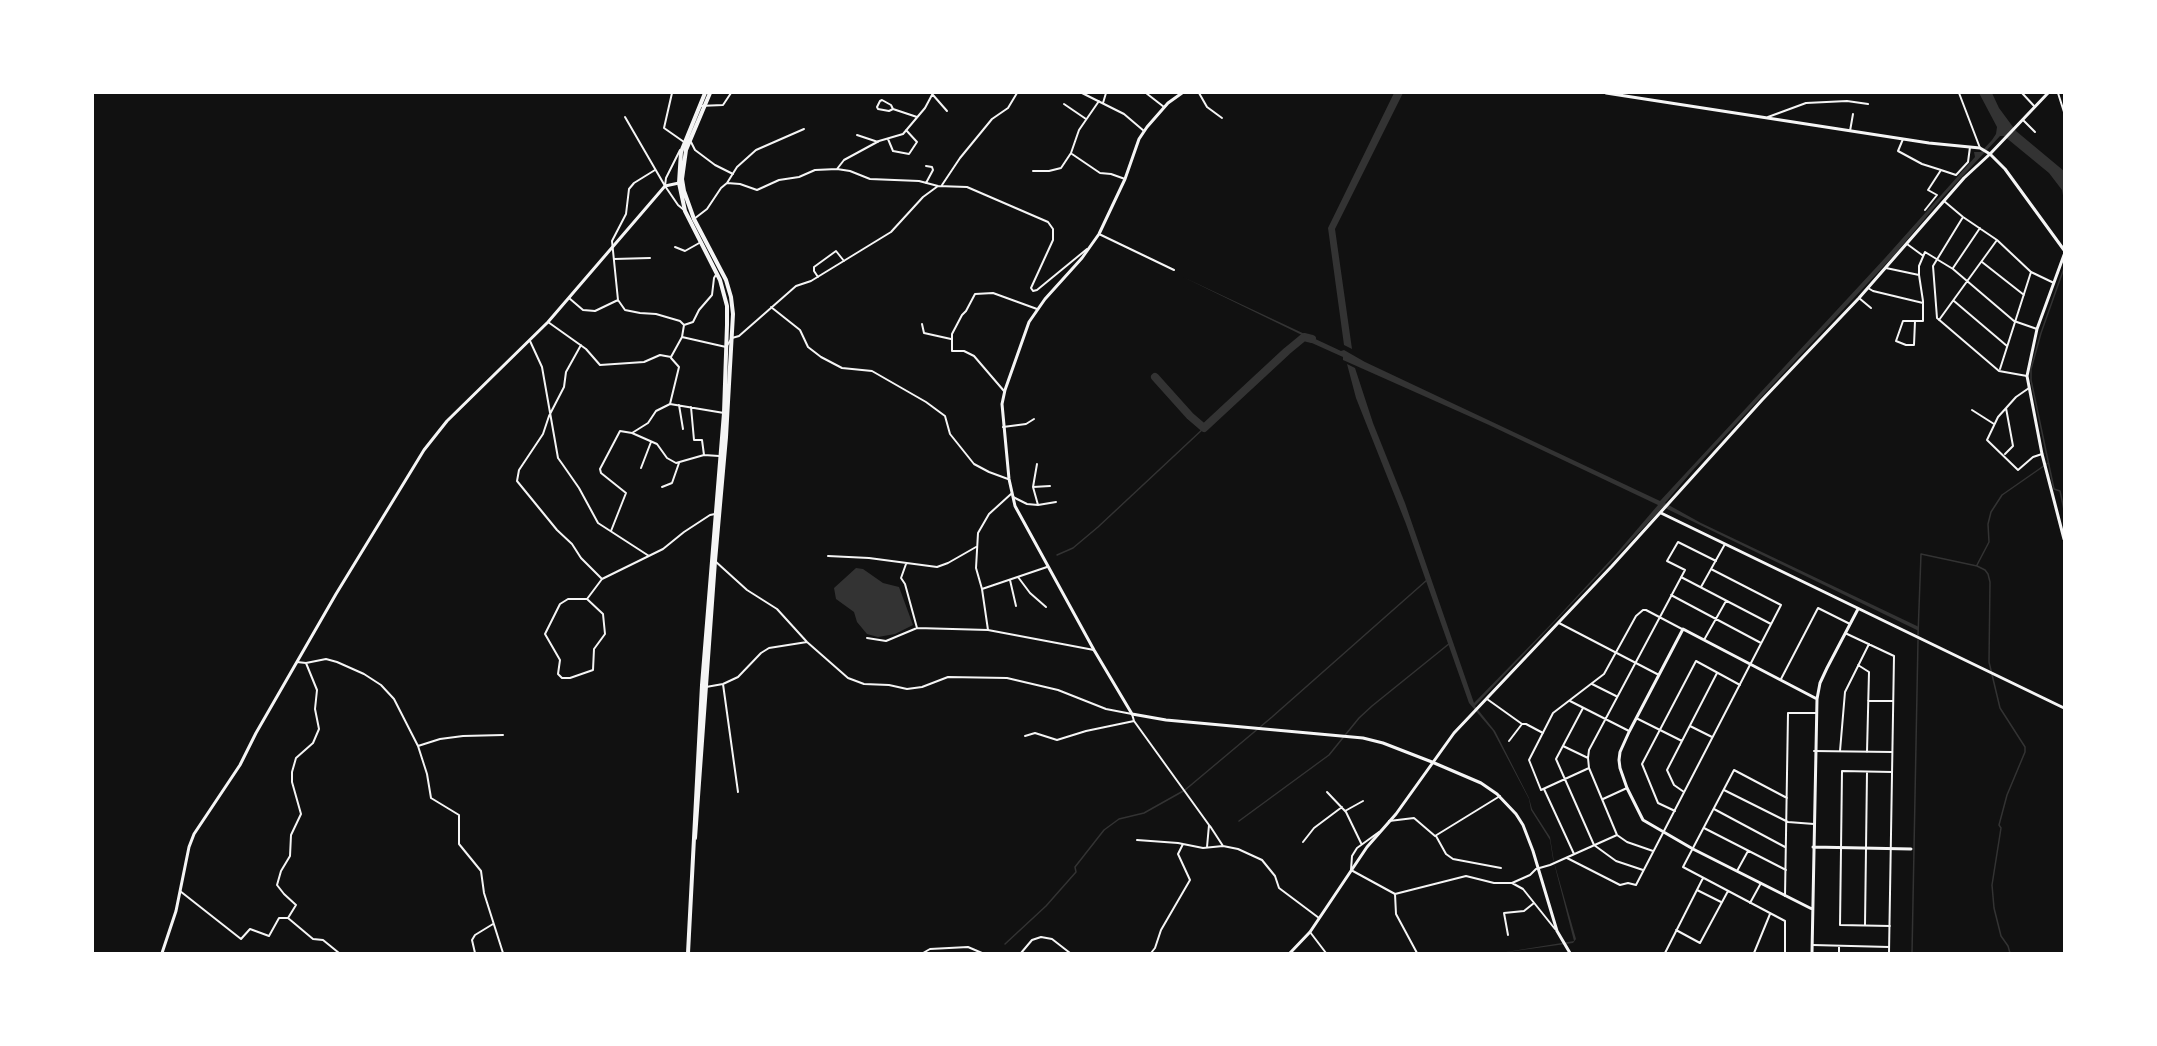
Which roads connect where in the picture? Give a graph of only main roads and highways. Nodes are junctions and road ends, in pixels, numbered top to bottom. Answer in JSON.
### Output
{"nodes":[{"id":1,"x":705,"y":93,"type":"edge"},
{"id":2,"x":710,"y":93,"type":"edge"},
{"id":3,"x":701,"y":106,"type":"junction"},
{"id":4,"x":687,"y":141,"type":"junction"},
{"id":5,"x":692,"y":220,"type":"junction"},
{"id":6,"x":693,"y":847,"type":"junction"},
{"id":7,"x":688,"y":953,"type":"edge"}],
"edges":[{"from":1,"to":3,"type":"highway"},
{"from":2,"to":3,"type":"highway"},
{"from":3,"to":4,"type":"highway"},
{"from":4,"to":5,"type":"highway"},
{"from":4,"to":5,"type":"highway"},
{"from":5,"to":6,"type":"highway"},
{"from":5,"to":6,"type":"highway"},
{"from":6,"to":7,"type":"highway"}]}
